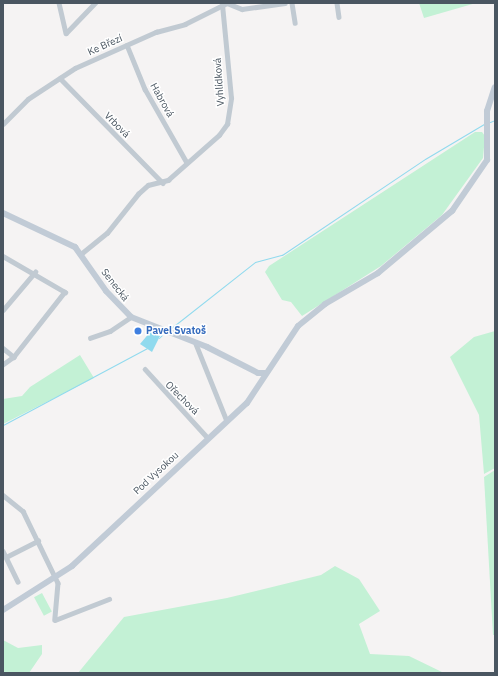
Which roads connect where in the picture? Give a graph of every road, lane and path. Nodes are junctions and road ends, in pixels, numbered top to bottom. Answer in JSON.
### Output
{"nodes":[{"id":1,"x":59,"y":3,"type":"edge"},
{"id":2,"x":95,"y":3,"type":"edge"},
{"id":3,"x":227,"y":3,"type":"edge"},
{"id":4,"x":285,"y":3,"type":"edge"},
{"id":5,"x":292,"y":3,"type":"edge"},
{"id":6,"x":337,"y":3,"type":"edge"},
{"id":7,"x":222,"y":5,"type":"junction"},
{"id":8,"x":251,"y":6,"type":"edge"},
{"id":9,"x":339,"y":17,"type":"dead end"},
{"id":10,"x":295,"y":24,"type":"dead end"},
{"id":11,"x":127,"y":46,"type":"junction"},
{"id":12,"x":60,"y":78,"type":"junction"},
{"id":13,"x":495,"y":87,"type":"edge"},
{"id":14,"x":3,"y":124,"type":"edge"},
{"id":15,"x":186,"y":161,"type":"junction"},
{"id":16,"x":163,"y":183,"type":"junction"},
{"id":17,"x":3,"y":213,"type":"edge"},
{"id":18,"x":82,"y":254,"type":"junction"},
{"id":19,"x":3,"y":256,"type":"edge"},
{"id":20,"x":35,"y":272,"type":"junction"},
{"id":21,"x":3,"y":310,"type":"edge"},
{"id":22,"x":131,"y":317,"type":"junction"},
{"id":23,"x":90,"y":338,"type":"dead end"},
{"id":24,"x":196,"y":344,"type":"junction"},
{"id":25,"x":3,"y":348,"type":"edge"},
{"id":26,"x":14,"y":357,"type":"junction"},
{"id":27,"x":3,"y":365,"type":"edge"},
{"id":28,"x":145,"y":369,"type":"dead end"},
{"id":29,"x":265,"y":373,"type":"junction"},
{"id":30,"x":227,"y":420,"type":"junction"},
{"id":31,"x":208,"y":438,"type":"junction"},
{"id":32,"x":3,"y":495,"type":"edge"},
{"id":33,"x":38,"y":541,"type":"junction"},
{"id":34,"x":3,"y":551,"type":"edge"},
{"id":35,"x":6,"y":557,"type":"junction"},
{"id":36,"x":56,"y":577,"type":"junction"},
{"id":37,"x":18,"y":582,"type":"dead end"},
{"id":38,"x":109,"y":599,"type":"dead end"},
{"id":39,"x":3,"y":610,"type":"edge"}],
"edges":[{"from":1,"to":2,"type":"street"},
{"from":3,"to":7,"type":"street","name":"Ke Březí"},
{"from":3,"to":8,"type":"street"},
{"from":4,"to":8,"type":"street"},
{"from":5,"to":10,"type":"street"},
{"from":6,"to":9,"type":"street"},
{"from":7,"to":11,"type":"street","name":"Ke Březí"},
{"from":7,"to":15,"type":"street","name":"Vyhlídková"},
{"from":11,"to":12,"type":"street","name":"Ke Březí"},
{"from":11,"to":15,"type":"street","name":"Habrová"},
{"from":12,"to":14,"type":"street","name":"Ke Březí"},
{"from":12,"to":16,"type":"street","name":"Vrbová"},
{"from":13,"to":29,"type":"street","name":"Pod Vysokou"},
{"from":15,"to":16,"type":"street","name":"Vyhlídková"},
{"from":16,"to":18,"type":"street","name":"Vyhlídková"},
{"from":17,"to":18,"type":"street","name":"Senecká"},
{"from":18,"to":22,"type":"street","name":"Senecká"},
{"from":19,"to":20,"type":"street"},
{"from":20,"to":21,"type":"street"},
{"from":20,"to":26,"type":"street"},
{"from":22,"to":23,"type":"street"},
{"from":22,"to":24,"type":"street","name":"Senecká"},
{"from":24,"to":29,"type":"street","name":"Senecká"},
{"from":24,"to":30,"type":"street"},
{"from":25,"to":26,"type":"street"},
{"from":26,"to":27,"type":"street"},
{"from":28,"to":31,"type":"street","name":"Ořechová"},
{"from":29,"to":30,"type":"street","name":"Pod Vysokou"},
{"from":30,"to":31,"type":"street","name":"Pod Vysokou"},
{"from":31,"to":36,"type":"street","name":"Pod Vysokou"},
{"from":32,"to":33,"type":"street"},
{"from":33,"to":35,"type":"street"},
{"from":33,"to":36,"type":"street"},
{"from":34,"to":35,"type":"street"},
{"from":35,"to":37,"type":"street"},
{"from":36,"to":38,"type":"street"},
{"from":36,"to":39,"type":"street","name":"Pod Vysokou"}]}
